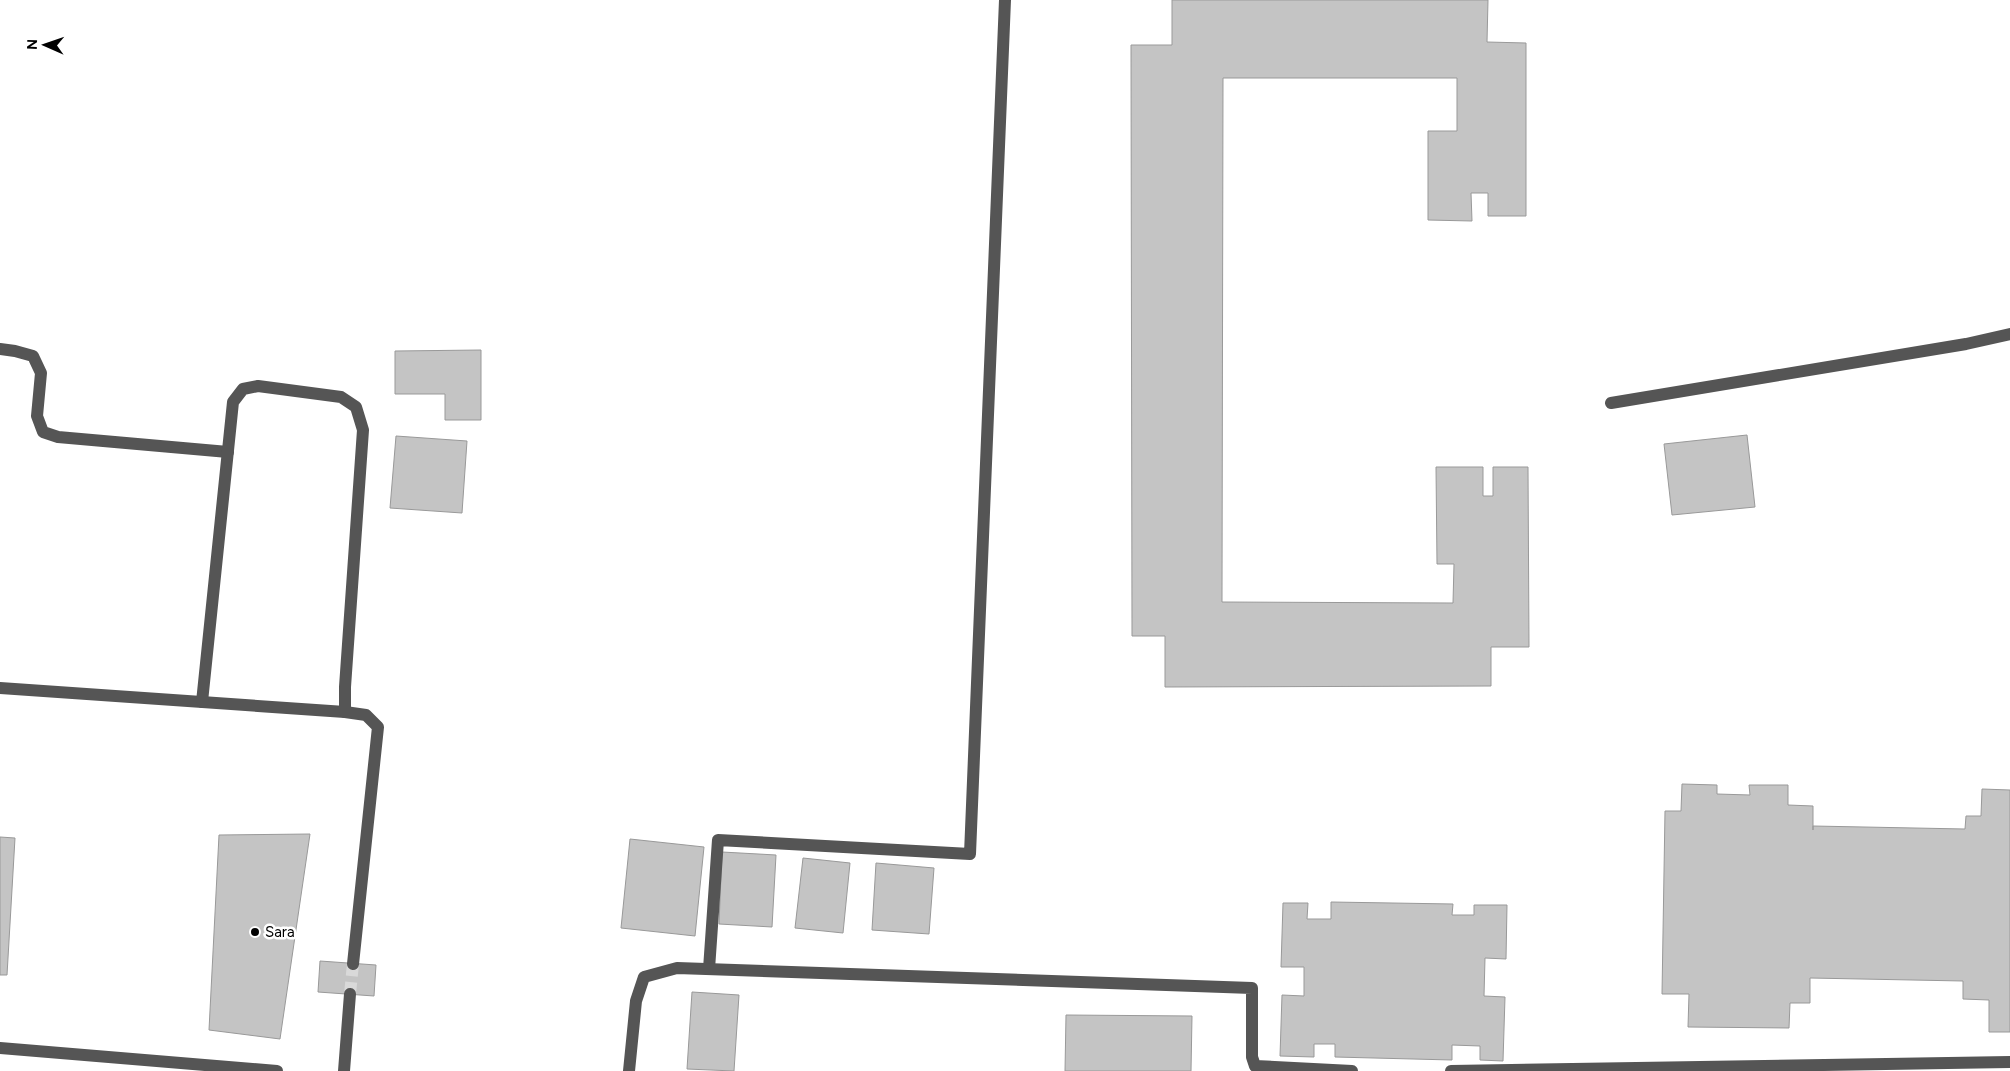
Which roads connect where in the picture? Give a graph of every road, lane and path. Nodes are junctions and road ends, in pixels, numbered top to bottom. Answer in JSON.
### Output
{"nodes":[{"id":1,"x":1005,"y":0,"type":"edge"},
{"id":2,"x":2010,"y":334,"type":"edge"},
{"id":3,"x":0,"y":349,"type":"edge"},
{"id":4,"x":1611,"y":403,"type":"dead end"},
{"id":5,"x":228,"y":452,"type":"junction"},
{"id":6,"x":0,"y":688,"type":"edge"},
{"id":7,"x":202,"y":702,"type":"junction"},
{"id":8,"x":345,"y":712,"type":"junction"},
{"id":9,"x":353,"y":964,"type":"tunnel mouth"},
{"id":10,"x":709,"y":969,"type":"junction"},
{"id":11,"x":350,"y":994,"type":"tunnel mouth"},
{"id":12,"x":0,"y":1048,"type":"edge"},
{"id":13,"x":2010,"y":1062,"type":"edge"},
{"id":14,"x":277,"y":1071,"type":"edge"},
{"id":15,"x":344,"y":1071,"type":"edge"},
{"id":16,"x":629,"y":1071,"type":"edge"},
{"id":17,"x":1352,"y":1071,"type":"edge"},
{"id":18,"x":1452,"y":1071,"type":"edge"}],
"edges":[{"from":1,"to":10,"type":"street"},
{"from":2,"to":4,"type":"street"},
{"from":3,"to":5,"type":"street"},
{"from":5,"to":7,"type":"street"},
{"from":5,"to":8,"type":"street"},
{"from":6,"to":7,"type":"street"},
{"from":7,"to":8,"type":"street"},
{"from":8,"to":9,"type":"street"},
{"from":10,"to":16,"type":"street"},
{"from":10,"to":17,"type":"street"},
{"from":11,"to":15,"type":"street"},
{"from":12,"to":14,"type":"street"},
{"from":13,"to":18,"type":"street"}]}
